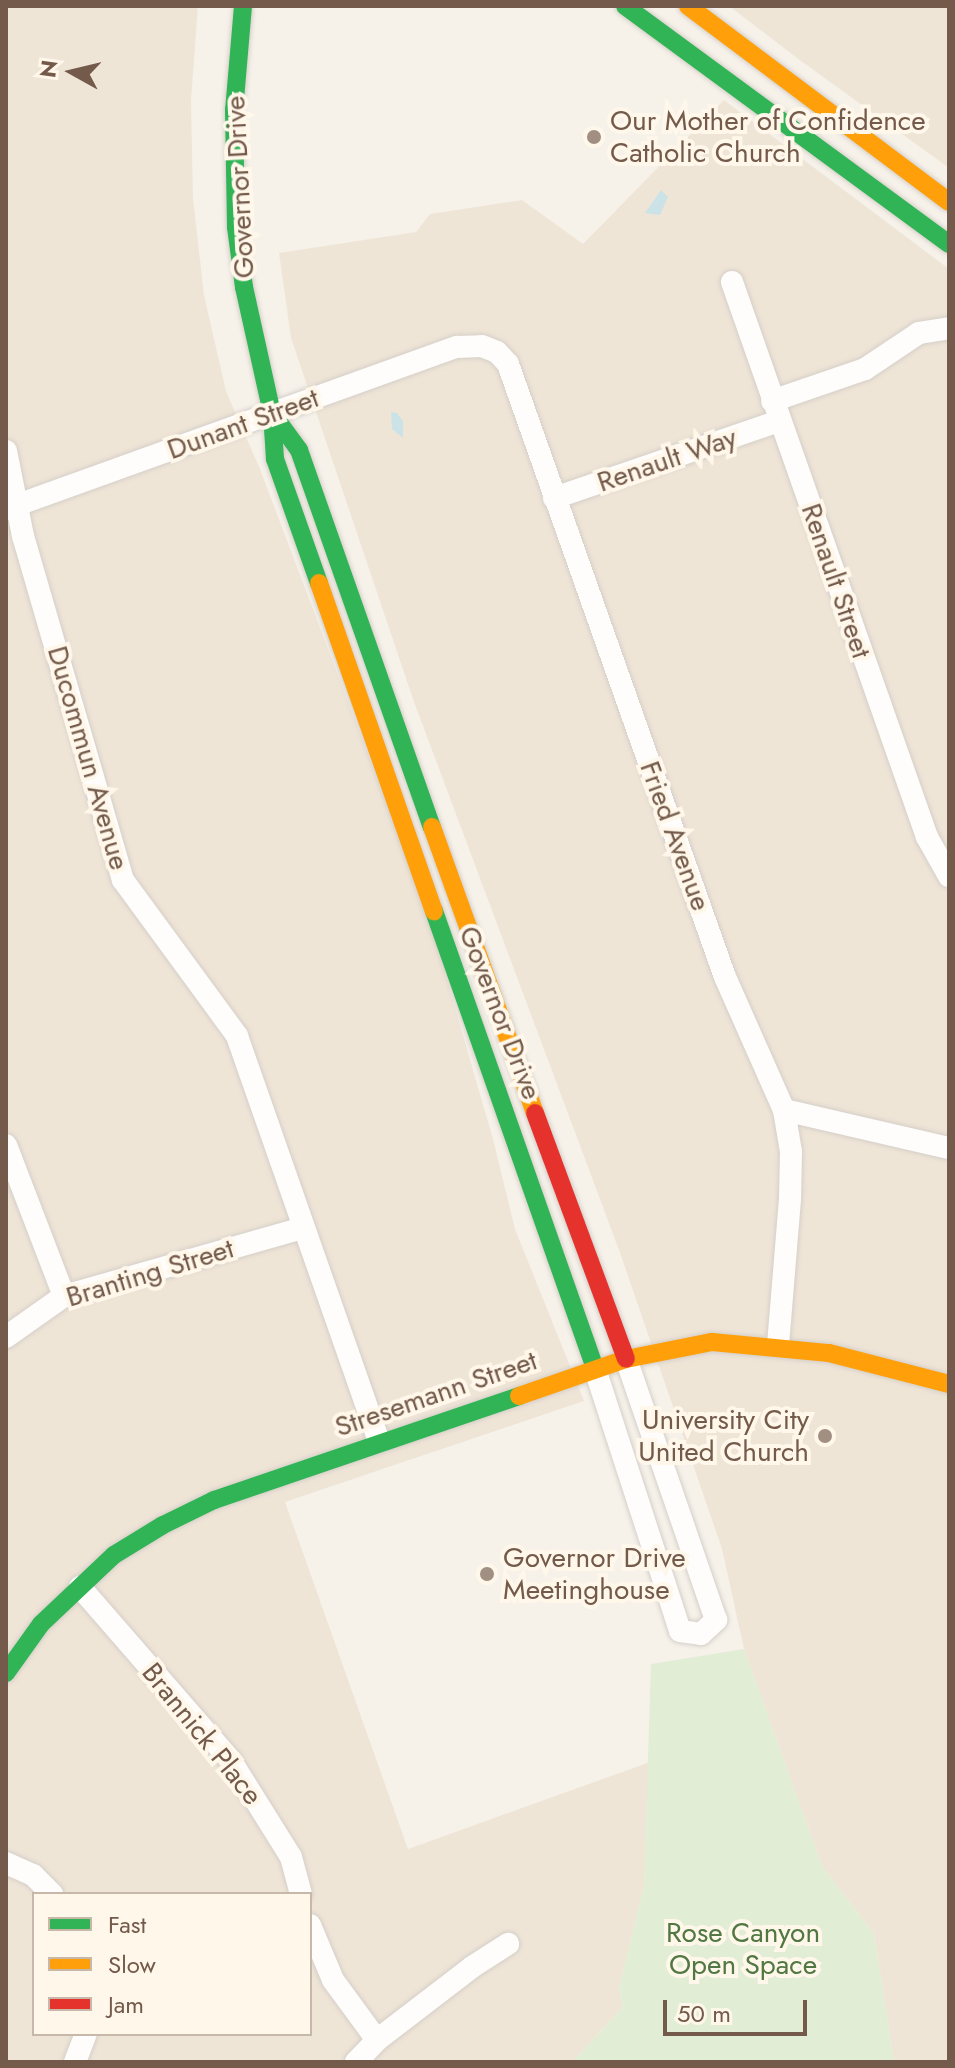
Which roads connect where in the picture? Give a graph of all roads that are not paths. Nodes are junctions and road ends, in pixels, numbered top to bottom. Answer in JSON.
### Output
{"nodes":[{"id":1,"x":243,"y":6,"type":"edge"},
{"id":2,"x":625,"y":6,"type":"edge"},
{"id":3,"x":688,"y":6,"type":"edge"},
{"id":4,"x":949,"y":202,"type":"edge"},
{"id":5,"x":949,"y":244,"type":"edge"},
{"id":6,"x":732,"y":282,"type":"dead end"},
{"id":7,"x":949,"y":328,"type":"edge"},
{"id":8,"x":482,"y":346,"type":"joint"},
{"id":9,"x":776,"y":411,"type":"junction"},
{"id":10,"x":272,"y":413,"type":"junction"},
{"id":11,"x":6,"y":451,"type":"edge"},
{"id":12,"x":554,"y":498,"type":"junction"},
{"id":13,"x":11,"y":507,"type":"edge"},
{"id":14,"x":949,"y":876,"type":"edge"},
{"id":15,"x":784,"y":1110,"type":"junction"},
{"id":16,"x":6,"y":1145,"type":"edge"},
{"id":17,"x":949,"y":1148,"type":"edge"},
{"id":18,"x":303,"y":1228,"type":"junction"},
{"id":19,"x":64,"y":1296,"type":"junction"},
{"id":20,"x":6,"y":1337,"type":"edge"},
{"id":21,"x":778,"y":1346,"type":"junction"},
{"id":22,"x":626,"y":1359,"type":"junction"},
{"id":23,"x":595,"y":1369,"type":"junction"},
{"id":24,"x":949,"y":1384,"type":"edge"},
{"id":25,"x":379,"y":1442,"type":"junction"},
{"id":26,"x":80,"y":1587,"type":"junction"},
{"id":27,"x":6,"y":1673,"type":"edge"},
{"id":28,"x":6,"y":1863,"type":"edge"},
{"id":29,"x":50,"y":1892,"type":"edge"},
{"id":30,"x":300,"y":1892,"type":"edge"},
{"id":31,"x":312,"y":1930,"type":"edge"},
{"id":32,"x":508,"y":1944,"type":"dead end"},
{"id":33,"x":85,"y":2036,"type":"edge"},
{"id":34,"x":377,"y":2040,"type":"junction"},
{"id":35,"x":75,"y":2062,"type":"edge"},
{"id":36,"x":356,"y":2062,"type":"edge"}],
"edges":[{"from":1,"to":10,"type":"street","name":"Governor Drive"},
{"from":2,"to":5,"type":"street"},
{"from":3,"to":4,"type":"street"},
{"from":6,"to":9,"type":"street","name":"Renault Street"},
{"from":7,"to":9,"type":"street","name":"Renault Way"},
{"from":8,"to":10,"type":"street","name":"Dunant Street"},
{"from":8,"to":12,"type":"street","name":"Fried Avenue"},
{"from":9,"to":12,"type":"street","name":"Renault Way"},
{"from":9,"to":14,"type":"street","name":"Renault Street"},
{"from":10,"to":13,"type":"street","name":"Dunant Street"},
{"from":10,"to":22,"type":"street","name":"Governor Drive"},
{"from":10,"to":23,"type":"street","name":"Governor Drive"},
{"from":11,"to":13,"type":"street","name":"Ducommun Avenue"},
{"from":12,"to":15,"type":"street","name":"Fried Avenue"},
{"from":13,"to":18,"type":"street","name":"Ducommun Avenue"},
{"from":15,"to":17,"type":"street"},
{"from":15,"to":21,"type":"street","name":"Fried Avenue"},
{"from":16,"to":19,"type":"street"},
{"from":18,"to":19,"type":"street","name":"Branting Street"},
{"from":18,"to":25,"type":"street","name":"Ducommun Avenue"},
{"from":19,"to":20,"type":"street","name":"Branting Street"},
{"from":21,"to":22,"type":"street","name":"Stresemann Street"},
{"from":21,"to":24,"type":"street","name":"Stresemann Street"},
{"from":22,"to":23,"type":"street","name":"Stresemann Street"},
{"from":22,"to":23,"type":"street","name":"Governor Drive"},
{"from":23,"to":25,"type":"street","name":"Stresemann Street"},
{"from":25,"to":26,"type":"street","name":"Stresemann Street"},
{"from":26,"to":27,"type":"street","name":"Stresemann Street"},
{"from":26,"to":30,"type":"street","name":"Brannick Place"},
{"from":28,"to":29,"type":"street"},
{"from":31,"to":34,"type":"street"},
{"from":32,"to":34,"type":"street"},
{"from":33,"to":35,"type":"street"},
{"from":34,"to":36,"type":"street"}]}
